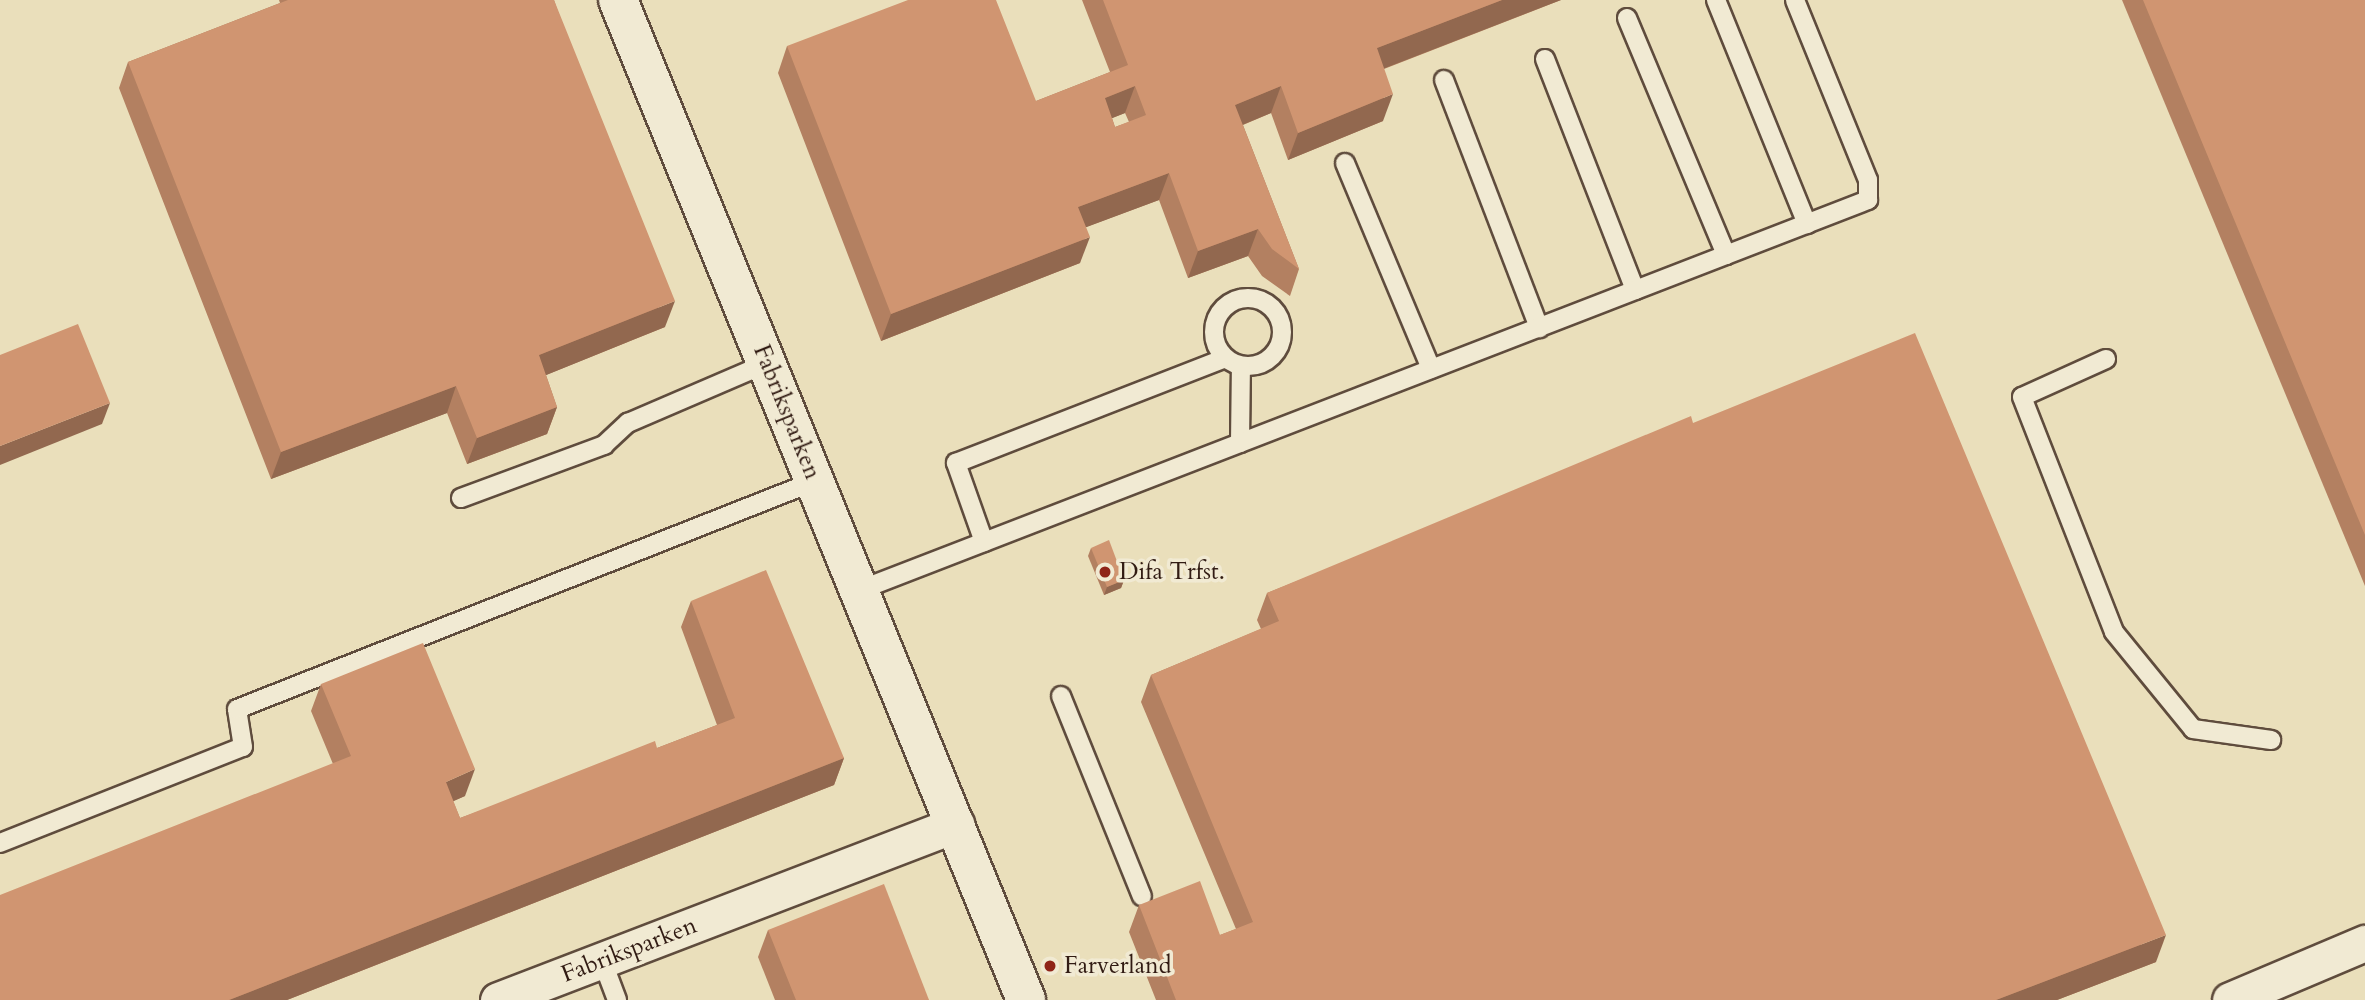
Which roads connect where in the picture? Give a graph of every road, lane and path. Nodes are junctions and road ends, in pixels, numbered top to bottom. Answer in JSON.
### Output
{"nodes":[{"id":1,"x":618,"y":0,"type":"edge"},
{"id":2,"x":1716,"y":0,"type":"edge"},
{"id":3,"x":1795,"y":0,"type":"edge"},
{"id":4,"x":1627,"y":18,"type":"dead end"},
{"id":5,"x":1545,"y":58,"type":"dead end"},
{"id":6,"x":1444,"y":80,"type":"dead end"},
{"id":7,"x":1345,"y":163,"type":"dead end"},
{"id":8,"x":1807,"y":224,"type":"junction"},
{"id":9,"x":1726,"y":255,"type":"junction"},
{"id":10,"x":1634,"y":290,"type":"junction"},
{"id":11,"x":1539,"y":328,"type":"junction"},
{"id":12,"x":1225,"y":358,"type":"junction"},
{"id":13,"x":2106,"y":359,"type":"dead end"},
{"id":14,"x":767,"y":363,"type":"junction"},
{"id":15,"x":1241,"y":366,"type":"junction"},
{"id":16,"x":1431,"y":369,"type":"junction"},
{"id":17,"x":1240,"y":443,"type":"junction"},
{"id":18,"x":815,"y":481,"type":"junction"},
{"id":19,"x":461,"y":498,"type":"dead end"},
{"id":20,"x":984,"y":542,"type":"junction"},
{"id":21,"x":860,"y":590,"type":"junction"},
{"id":22,"x":1061,"y":696,"type":"dead end"},
{"id":23,"x":2272,"y":740,"type":"dead end"},
{"id":24,"x":956,"y":824,"type":"junction"},
{"id":25,"x":0,"y":843,"type":"edge"},
{"id":26,"x":1142,"y":896,"type":"dead end"},
{"id":27,"x":2362,"y":953,"type":"edge"},
{"id":28,"x":602,"y":960,"type":"junction"},
{"id":29,"x":498,"y":1000,"type":"edge"},
{"id":30,"x":618,"y":1000,"type":"edge"},
{"id":31,"x":1026,"y":1000,"type":"edge"},
{"id":32,"x":2230,"y":1000,"type":"edge"}],
"edges":[{"from":1,"to":14,"type":"street","name":"Fabriksparken"},
{"from":2,"to":8,"type":"lane"},
{"from":3,"to":8,"type":"lane"},
{"from":4,"to":9,"type":"lane"},
{"from":5,"to":10,"type":"lane"},
{"from":6,"to":11,"type":"lane"},
{"from":7,"to":16,"type":"lane"},
{"from":8,"to":9,"type":"lane"},
{"from":9,"to":10,"type":"lane"},
{"from":10,"to":11,"type":"lane"},
{"from":11,"to":16,"type":"lane"},
{"from":12,"to":15,"type":"lane"},
{"from":12,"to":15,"type":"lane"},
{"from":12,"to":20,"type":"lane"},
{"from":13,"to":23,"type":"lane"},
{"from":14,"to":18,"type":"street","name":"Fabriksparken"},
{"from":14,"to":19,"type":"lane"},
{"from":15,"to":17,"type":"lane"},
{"from":16,"to":17,"type":"lane"},
{"from":17,"to":20,"type":"lane"},
{"from":18,"to":21,"type":"street","name":"Fabriksparken"},
{"from":18,"to":25,"type":"lane"},
{"from":20,"to":21,"type":"lane"},
{"from":21,"to":24,"type":"street","name":"Fabriksparken"},
{"from":22,"to":26,"type":"lane"},
{"from":24,"to":28,"type":"street","name":"Fabriksparken"},
{"from":24,"to":31,"type":"street","name":"Fabriksparken"},
{"from":27,"to":32,"type":"street"},
{"from":28,"to":29,"type":"street","name":"Fabriksparken"},
{"from":28,"to":30,"type":"lane"}]}
